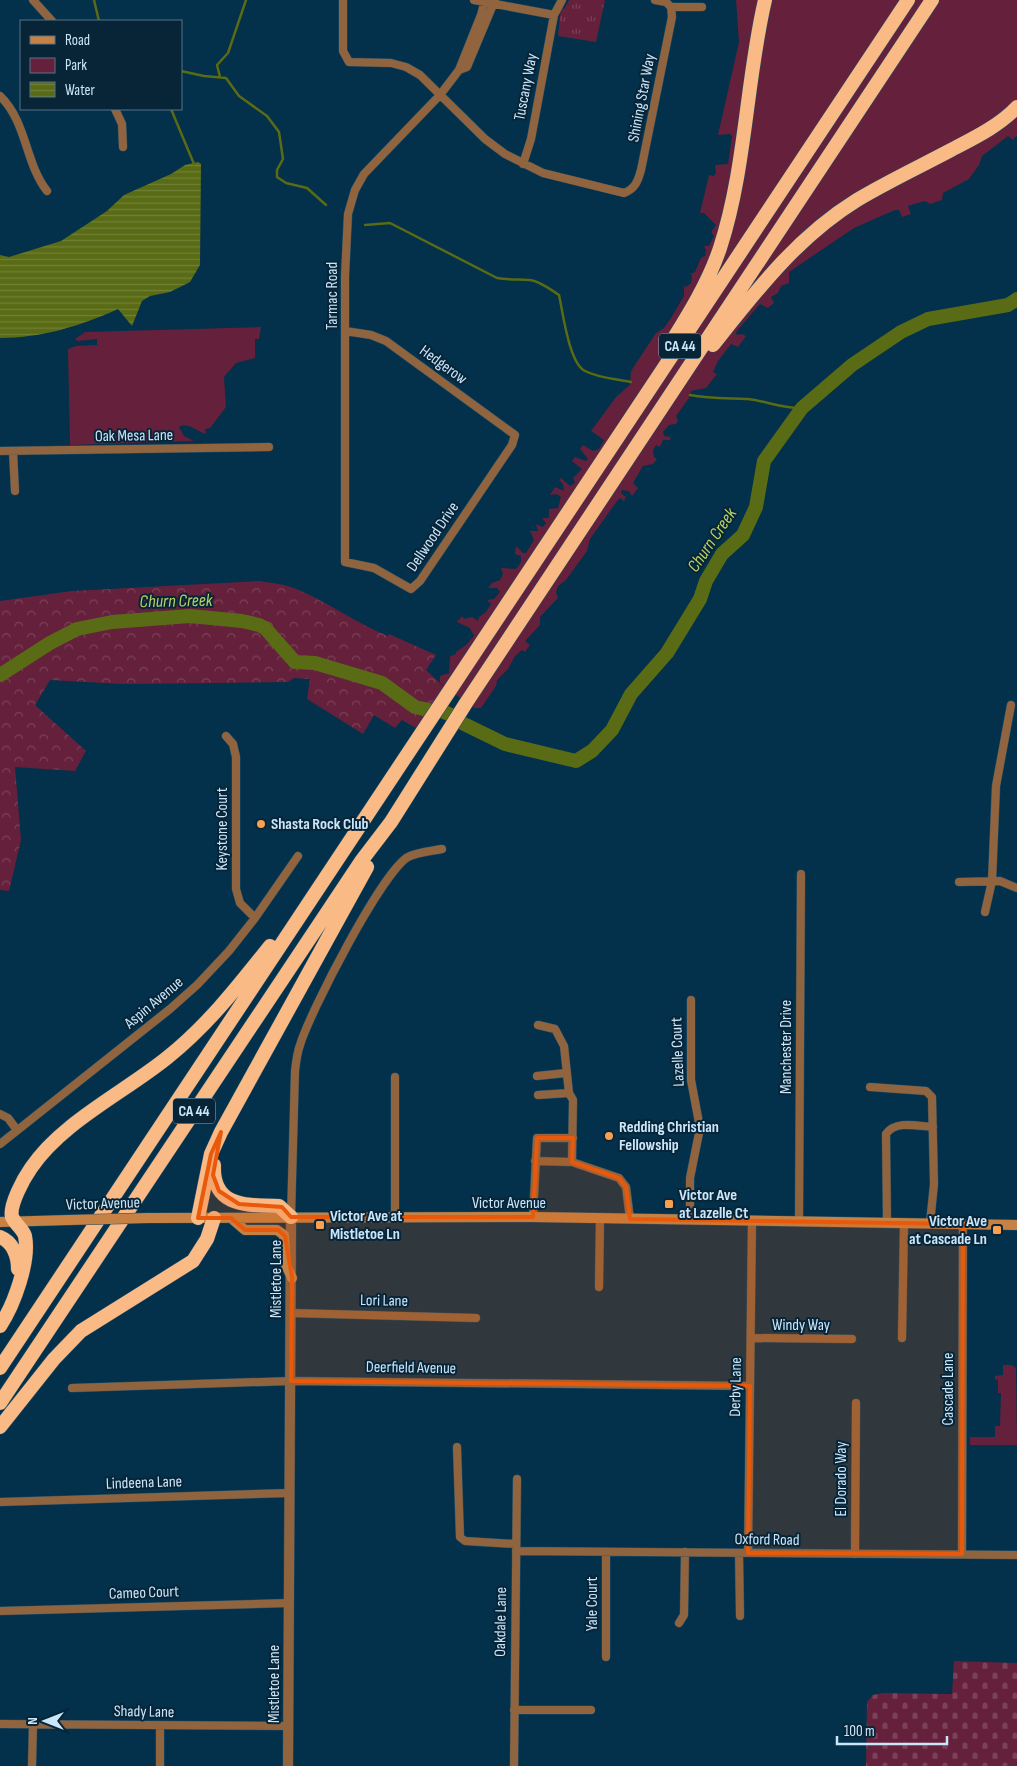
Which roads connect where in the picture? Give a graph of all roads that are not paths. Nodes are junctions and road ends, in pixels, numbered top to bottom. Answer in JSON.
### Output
{"nodes":[{"id":1,"x":33,"y":0,"type":"edge"},
{"id":2,"x":343,"y":0,"type":"edge"},
{"id":3,"x":474,"y":0,"type":"edge"},
{"id":4,"x":562,"y":0,"type":"edge"},
{"id":5,"x":655,"y":0,"type":"edge"},
{"id":6,"x":764,"y":0,"type":"edge"},
{"id":7,"x":908,"y":0,"type":"edge"},
{"id":8,"x":932,"y":0,"type":"edge"},
{"id":9,"x":485,"y":1,"type":"edge"},
{"id":10,"x":495,"y":1,"type":"edge"},
{"id":11,"x":671,"y":7,"type":"junction"},
{"id":12,"x":702,"y":7,"type":"dead end"},
{"id":13,"x":900,"y":7,"type":"edge"},
{"id":14,"x":554,"y":15,"type":"junction"},
{"id":15,"x":51,"y":20,"type":"edge"},
{"id":16,"x":459,"y":70,"type":"junction"},
{"id":17,"x":0,"y":96,"type":"edge"},
{"id":18,"x":440,"y":96,"type":"junction"},
{"id":19,"x":1017,"y":107,"type":"edge"},
{"id":20,"x":115,"y":110,"type":"edge"},
{"id":21,"x":122,"y":147,"type":"dead end"},
{"id":22,"x":523,"y":164,"type":"junction"},
{"id":23,"x":47,"y":191,"type":"dead end"},
{"id":24,"x":345,"y":331,"type":"junction"},
{"id":25,"x":679,"y":383,"type":"junction"},
{"id":26,"x":636,"y":408,"type":"junction"},
{"id":27,"x":515,"y":438,"type":"joint"},
{"id":28,"x":269,"y":447,"type":"dead end"},
{"id":29,"x":0,"y":451,"type":"edge"},
{"id":30,"x":13,"y":451,"type":"junction"},
{"id":31,"x":15,"y":491,"type":"dead end"},
{"id":32,"x":345,"y":562,"type":"joint"},
{"id":33,"x":1011,"y":706,"type":"dead end"},
{"id":34,"x":226,"y":736,"type":"dead end"},
{"id":35,"x":391,"y":822,"type":"junction"},
{"id":36,"x":442,"y":849,"type":"dead end"},
{"id":37,"x":298,"y":856,"type":"dead end"},
{"id":38,"x":801,"y":874,"type":"dead end"},
{"id":39,"x":992,"y":881,"type":"junction"},
{"id":40,"x":959,"y":882,"type":"dead end"},
{"id":41,"x":1017,"y":888,"type":"edge"},
{"id":42,"x":305,"y":908,"type":"junction"},
{"id":43,"x":986,"y":912,"type":"dead end"},
{"id":44,"x":255,"y":918,"type":"junction"},
{"id":45,"x":691,"y":1000,"type":"dead end"},
{"id":46,"x":538,"y":1025,"type":"dead end"},
{"id":47,"x":566,"y":1073,"type":"junction"},
{"id":48,"x":537,"y":1076,"type":"dead end"},
{"id":49,"x":395,"y":1078,"type":"dead end"},
{"id":50,"x":870,"y":1087,"type":"dead end"},
{"id":51,"x":569,"y":1094,"type":"junction"},
{"id":52,"x":538,"y":1095,"type":"dead end"},
{"id":53,"x":0,"y":1114,"type":"edge"},
{"id":54,"x":933,"y":1127,"type":"junction"},
{"id":55,"x":18,"y":1130,"type":"junction"},
{"id":56,"x":221,"y":1132,"type":"junction"},
{"id":57,"x":573,"y":1138,"type":"junction"},
{"id":58,"x":0,"y":1144,"type":"edge"},
{"id":59,"x":536,"y":1161,"type":"junction"},
{"id":60,"x":572,"y":1162,"type":"junction"},
{"id":61,"x":291,"y":1217,"type":"junction"},
{"id":62,"x":395,"y":1217,"type":"junction"},
{"id":63,"x":198,"y":1218,"type":"junction"},
{"id":64,"x":214,"y":1218,"type":"junction"},
{"id":65,"x":231,"y":1218,"type":"junction"},
{"id":66,"x":534,"y":1218,"type":"junction"},
{"id":67,"x":600,"y":1218,"type":"junction"},
{"id":68,"x":630,"y":1219,"type":"junction"},
{"id":69,"x":690,"y":1220,"type":"junction"},
{"id":70,"x":752,"y":1220,"type":"junction"},
{"id":71,"x":799,"y":1221,"type":"junction"},
{"id":72,"x":0,"y":1222,"type":"edge"},
{"id":73,"x":14,"y":1222,"type":"junction"},
{"id":74,"x":887,"y":1222,"type":"junction"},
{"id":75,"x":904,"y":1222,"type":"junction"},
{"id":76,"x":930,"y":1223,"type":"junction"},
{"id":77,"x":963,"y":1224,"type":"junction"},
{"id":78,"x":1017,"y":1225,"type":"edge"},
{"id":79,"x":0,"y":1237,"type":"edge"},
{"id":80,"x":292,"y":1278,"type":"junction"},
{"id":81,"x":600,"y":1287,"type":"dead end"},
{"id":82,"x":291,"y":1313,"type":"junction"},
{"id":83,"x":476,"y":1318,"type":"dead end"},
{"id":84,"x":0,"y":1319,"type":"edge"},
{"id":85,"x":0,"y":1326,"type":"edge"},
{"id":86,"x":751,"y":1338,"type":"junction"},
{"id":87,"x":902,"y":1338,"type":"dead end"},
{"id":88,"x":852,"y":1339,"type":"dead end"},
{"id":89,"x":0,"y":1368,"type":"edge"},
{"id":90,"x":291,"y":1381,"type":"junction"},
{"id":91,"x":750,"y":1386,"type":"junction"},
{"id":92,"x":72,"y":1388,"type":"dead end"},
{"id":93,"x":0,"y":1403,"type":"edge"},
{"id":94,"x":856,"y":1403,"type":"dead end"},
{"id":95,"x":0,"y":1427,"type":"edge"},
{"id":96,"x":457,"y":1447,"type":"dead end"},
{"id":97,"x":517,"y":1479,"type":"dead end"},
{"id":98,"x":290,"y":1493,"type":"junction"},
{"id":99,"x":0,"y":1502,"type":"edge"},
{"id":100,"x":516,"y":1548,"type":"junction"},
{"id":101,"x":606,"y":1552,"type":"junction"},
{"id":102,"x":685,"y":1552,"type":"junction"},
{"id":103,"x":739,"y":1553,"type":"junction"},
{"id":104,"x":748,"y":1553,"type":"junction"},
{"id":105,"x":855,"y":1554,"type":"junction"},
{"id":106,"x":962,"y":1554,"type":"junction"},
{"id":107,"x":1017,"y":1555,"type":"edge"},
{"id":108,"x":289,"y":1603,"type":"junction"},
{"id":109,"x":0,"y":1610,"type":"edge"},
{"id":110,"x":740,"y":1616,"type":"dead end"},
{"id":111,"x":679,"y":1623,"type":"dead end"},
{"id":112,"x":606,"y":1657,"type":"dead end"},
{"id":113,"x":514,"y":1710,"type":"junction"},
{"id":114,"x":591,"y":1710,"type":"dead end"},
{"id":115,"x":0,"y":1724,"type":"edge"},
{"id":116,"x":33,"y":1724,"type":"junction"},
{"id":117,"x":160,"y":1726,"type":"junction"},
{"id":118,"x":289,"y":1726,"type":"junction"},
{"id":119,"x":32,"y":1766,"type":"edge"},
{"id":120,"x":160,"y":1766,"type":"edge"},
{"id":121,"x":288,"y":1766,"type":"edge"},
{"id":122,"x":514,"y":1766,"type":"edge"}],
"edges":[{"from":1,"to":15,"type":"street"},
{"from":2,"to":18,"type":"street"},
{"from":3,"to":9,"type":"street"},
{"from":4,"to":14,"type":"street","name":"Tuscany Way"},
{"from":5,"to":11,"type":"street"},
{"from":6,"to":26,"type":"highway"},
{"from":7,"to":13,"type":"highway","number":"CA 44"},
{"from":8,"to":25,"type":"highway","number":"CA 44"},
{"from":9,"to":10,"type":"street"},
{"from":9,"to":16,"type":"street","name":"Tarmac Road"},
{"from":10,"to":14,"type":"street"},
{"from":10,"to":16,"type":"street","name":"Tarmac Road"},
{"from":11,"to":12,"type":"street"},
{"from":11,"to":22,"type":"street","name":"Shining Star Way"},
{"from":13,"to":26,"type":"highway","number":"CA 44"},
{"from":14,"to":22,"type":"street","name":"Tuscany Way"},
{"from":16,"to":18,"type":"street","name":"Tarmac Road"},
{"from":17,"to":23,"type":"street"},
{"from":18,"to":22,"type":"street"},
{"from":18,"to":24,"type":"street","name":"Tarmac Road"},
{"from":19,"to":25,"type":"highway"},
{"from":20,"to":21,"type":"street"},
{"from":24,"to":27,"type":"street","name":"Hedgerow"},
{"from":24,"to":32,"type":"street","name":"Tarmac Road"},
{"from":25,"to":35,"type":"highway","number":"CA 44"},
{"from":26,"to":42,"type":"highway","number":"CA 44"},
{"from":27,"to":32,"type":"street","name":"Dellwood Drive"},
{"from":28,"to":30,"type":"street","name":"Oak Mesa Lane"},
{"from":29,"to":30,"type":"street","name":"Oak Mesa Lane"},
{"from":30,"to":31,"type":"street"},
{"from":33,"to":39,"type":"street"},
{"from":34,"to":44,"type":"street","name":"Keystone Court"},
{"from":35,"to":56,"type":"highway"},
{"from":35,"to":93,"type":"highway","number":"CA 44"},
{"from":36,"to":61,"type":"street","name":"Mistletoe Lane"},
{"from":37,"to":44,"type":"street","name":"Aspin Avenue"},
{"from":38,"to":71,"type":"street","name":"Manchester Drive"},
{"from":39,"to":40,"type":"street"},
{"from":39,"to":41,"type":"street"},
{"from":39,"to":43,"type":"street"},
{"from":42,"to":73,"type":"highway"},
{"from":42,"to":89,"type":"highway","number":"CA 44"},
{"from":44,"to":55,"type":"street","name":"Aspin Avenue"},
{"from":45,"to":69,"type":"street","name":"Lazelle Court"},
{"from":46,"to":47,"type":"street"},
{"from":47,"to":48,"type":"street"},
{"from":47,"to":51,"type":"street"},
{"from":49,"to":62,"type":"street"},
{"from":50,"to":54,"type":"street"},
{"from":51,"to":52,"type":"street"},
{"from":51,"to":57,"type":"street"},
{"from":53,"to":55,"type":"street"},
{"from":54,"to":74,"type":"street"},
{"from":54,"to":76,"type":"street"},
{"from":55,"to":58,"type":"street","name":"Aspin Avenue"},
{"from":56,"to":61,"type":"highway"},
{"from":56,"to":63,"type":"highway"},
{"from":57,"to":59,"type":"street"},
{"from":57,"to":60,"type":"street"},
{"from":59,"to":60,"type":"street"},
{"from":59,"to":66,"type":"street"},
{"from":60,"to":68,"type":"street"},
{"from":61,"to":62,"type":"main road","name":"Victor Avenue"},
{"from":61,"to":65,"type":"main road","name":"Victor Avenue"},
{"from":61,"to":80,"type":"street","name":"Mistletoe Lane"},
{"from":62,"to":66,"type":"main road","name":"Victor Avenue"},
{"from":63,"to":64,"type":"main road","name":"Victor Avenue"},
{"from":63,"to":73,"type":"main road","name":"Victor Avenue","bridge":true},
{"from":64,"to":65,"type":"main road","name":"Victor Avenue"},
{"from":64,"to":95,"type":"highway"},
{"from":65,"to":80,"type":"main road"},
{"from":66,"to":67,"type":"main road","name":"Victor Avenue"},
{"from":67,"to":68,"type":"main road","name":"Victor Avenue"},
{"from":67,"to":81,"type":"street"},
{"from":68,"to":69,"type":"main road","name":"Victor Avenue"},
{"from":69,"to":70,"type":"main road","name":"Victor Avenue"},
{"from":70,"to":71,"type":"main road","name":"Victor Avenue"},
{"from":70,"to":86,"type":"street","name":"Derby Lane"},
{"from":71,"to":74,"type":"main road","name":"Victor Avenue"},
{"from":72,"to":73,"type":"main road","name":"Victor Avenue"},
{"from":73,"to":85,"type":"highway"},
{"from":74,"to":75,"type":"main road","name":"Victor Avenue"},
{"from":75,"to":76,"type":"main road","name":"Victor Avenue"},
{"from":75,"to":87,"type":"street"},
{"from":76,"to":77,"type":"main road","name":"Victor Avenue"},
{"from":77,"to":78,"type":"main road","name":"Victor Avenue"},
{"from":77,"to":106,"type":"street","name":"Cascade Lane"},
{"from":79,"to":84,"type":"highway"},
{"from":80,"to":82,"type":"street","name":"Mistletoe Lane"},
{"from":82,"to":83,"type":"street","name":"Lori Lane"},
{"from":82,"to":90,"type":"street","name":"Mistletoe Lane"},
{"from":86,"to":88,"type":"street","name":"Windy Way"},
{"from":86,"to":91,"type":"street","name":"Derby Lane"},
{"from":90,"to":91,"type":"street","name":"Deerfield Avenue"},
{"from":90,"to":92,"type":"street","name":"Deerfield Avenue"},
{"from":90,"to":98,"type":"street","name":"Mistletoe Lane"},
{"from":91,"to":104,"type":"street","name":"Derby Lane"},
{"from":94,"to":105,"type":"street","name":"El Dorado Way"},
{"from":96,"to":100,"type":"street","name":"Oxford Road"},
{"from":97,"to":100,"type":"street","name":"Oakdale Lane"},
{"from":98,"to":99,"type":"street","name":"Lindeena Lane"},
{"from":98,"to":108,"type":"street","name":"Mistletoe Lane"},
{"from":100,"to":101,"type":"street","name":"Oxford Road"},
{"from":100,"to":113,"type":"street","name":"Oakdale Lane"},
{"from":101,"to":102,"type":"street","name":"Oxford Road"},
{"from":101,"to":112,"type":"street","name":"Yale Court"},
{"from":102,"to":103,"type":"street","name":"Oxford Road"},
{"from":102,"to":111,"type":"street"},
{"from":103,"to":104,"type":"street","name":"Oxford Road"},
{"from":103,"to":110,"type":"street"},
{"from":104,"to":105,"type":"street","name":"Oxford Road"},
{"from":105,"to":106,"type":"street","name":"Oxford Road"},
{"from":106,"to":107,"type":"street","name":"Oxford Road"},
{"from":108,"to":109,"type":"street","name":"Cameo Court"},
{"from":108,"to":118,"type":"street","name":"Mistletoe Lane"},
{"from":113,"to":114,"type":"street"},
{"from":113,"to":122,"type":"street","name":"Oakdale Lane"},
{"from":115,"to":116,"type":"street","name":"Shady Lane"},
{"from":116,"to":117,"type":"street","name":"Shady Lane"},
{"from":116,"to":119,"type":"street"},
{"from":117,"to":118,"type":"street","name":"Shady Lane"},
{"from":117,"to":120,"type":"street"},
{"from":118,"to":121,"type":"street","name":"Mistletoe Lane"}]}
